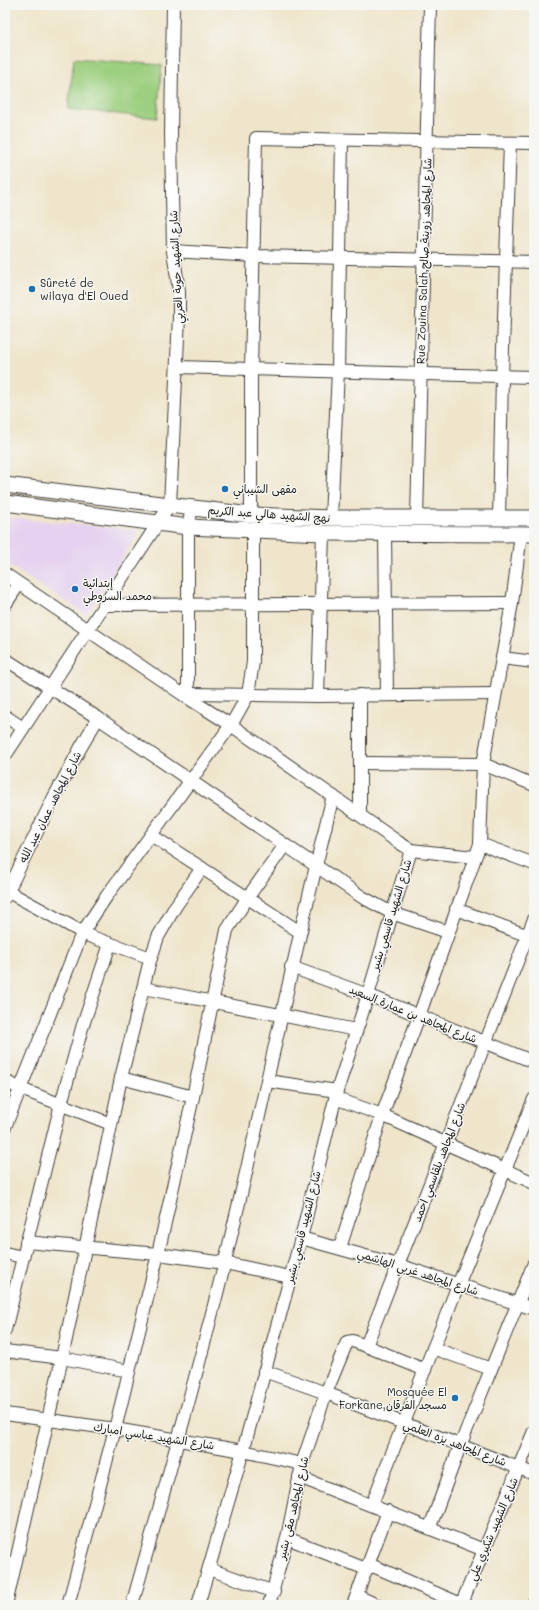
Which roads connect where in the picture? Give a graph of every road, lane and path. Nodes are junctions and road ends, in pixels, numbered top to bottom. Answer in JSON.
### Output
{"nodes":[{"id":1,"x":173,"y":5,"type":"edge"},
{"id":2,"x":430,"y":5,"type":"edge"},
{"id":3,"x":342,"y":140,"type":"junction"},
{"id":4,"x":428,"y":140,"type":"junction"},
{"id":5,"x":510,"y":143,"type":"junction"},
{"id":6,"x":534,"y":143,"type":"edge"},
{"id":7,"x":173,"y":251,"type":"junction"},
{"id":8,"x":254,"y":256,"type":"junction"},
{"id":9,"x":339,"y":257,"type":"junction"},
{"id":10,"x":423,"y":260,"type":"junction"},
{"id":11,"x":506,"y":262,"type":"junction"},
{"id":12,"x":534,"y":262,"type":"edge"},
{"id":13,"x":177,"y":367,"type":"junction"},
{"id":14,"x":251,"y":370,"type":"junction"},
{"id":15,"x":338,"y":371,"type":"junction"},
{"id":16,"x":420,"y":374,"type":"junction"},
{"id":17,"x":502,"y":377,"type":"junction"},
{"id":18,"x":534,"y":377,"type":"edge"},
{"id":19,"x":5,"y":485,"type":"edge"},
{"id":20,"x":5,"y":503,"type":"edge"},
{"id":21,"x":170,"y":505,"type":"junction"},
{"id":22,"x":192,"y":508,"type":"junction"},
{"id":23,"x":251,"y":515,"type":"junction"},
{"id":24,"x":331,"y":518,"type":"junction"},
{"id":25,"x":534,"y":518,"type":"edge"},
{"id":26,"x":499,"y":519,"type":"junction"},
{"id":27,"x":158,"y":522,"type":"junction"},
{"id":28,"x":409,"y":523,"type":"junction"},
{"id":29,"x":188,"y":527,"type":"junction"},
{"id":30,"x":253,"y":530,"type":"junction"},
{"id":31,"x":323,"y":533,"type":"junction"},
{"id":32,"x":386,"y":533,"type":"junction"},
{"id":33,"x":528,"y":534,"type":"edge"},
{"id":34,"x":5,"y":574,"type":"edge"},
{"id":35,"x":19,"y":584,"type":"junction"},
{"id":36,"x":512,"y":603,"type":"junction"},
{"id":37,"x":187,"y":604,"type":"junction"},
{"id":38,"x":254,"y":604,"type":"junction"},
{"id":39,"x":320,"y":604,"type":"junction"},
{"id":40,"x":386,"y":604,"type":"junction"},
{"id":41,"x":5,"y":605,"type":"edge"},
{"id":42,"x":105,"y":605,"type":"junction"},
{"id":43,"x":88,"y":630,"type":"junction"},
{"id":44,"x":502,"y":658,"type":"junction"},
{"id":45,"x":5,"y":659,"type":"edge"},
{"id":46,"x":534,"y":662,"type":"edge"},
{"id":47,"x":51,"y":687,"type":"junction"},
{"id":48,"x":495,"y":694,"type":"junction"},
{"id":49,"x":248,"y":695,"type":"junction"},
{"id":50,"x":360,"y":695,"type":"junction"},
{"id":51,"x":388,"y":695,"type":"junction"},
{"id":52,"x":188,"y":696,"type":"junction"},
{"id":53,"x":318,"y":696,"type":"junction"},
{"id":54,"x":5,"y":716,"type":"edge"},
{"id":55,"x":98,"y":718,"type":"junction"},
{"id":56,"x":231,"y":725,"type":"junction"},
{"id":57,"x":23,"y":728,"type":"junction"},
{"id":58,"x":5,"y":756,"type":"edge"},
{"id":59,"x":360,"y":763,"type":"junction"},
{"id":60,"x":483,"y":764,"type":"junction"},
{"id":61,"x":190,"y":781,"type":"junction"},
{"id":62,"x":534,"y":785,"type":"edge"},
{"id":63,"x":333,"y":796,"type":"junction"},
{"id":64,"x":360,"y":815,"type":"junction"},
{"id":65,"x":151,"y":835,"type":"junction"},
{"id":66,"x":480,"y":844,"type":"junction"},
{"id":67,"x":285,"y":846,"type":"junction"},
{"id":68,"x":411,"y":850,"type":"junction"},
{"id":69,"x":474,"y":857,"type":"junction"},
{"id":70,"x":534,"y":864,"type":"edge"},
{"id":71,"x":316,"y":865,"type":"junction"},
{"id":72,"x":202,"y":868,"type":"junction"},
{"id":73,"x":6,"y":893,"type":"edge"},
{"id":74,"x":248,"y":897,"type":"junction"},
{"id":75,"x":456,"y":909,"type":"junction"},
{"id":76,"x":392,"y":913,"type":"junction"},
{"id":77,"x":534,"y":919,"type":"edge"},
{"id":78,"x":300,"y":932,"type":"junction"},
{"id":79,"x":448,"y":932,"type":"junction"},
{"id":80,"x":82,"y":933,"type":"junction"},
{"id":81,"x":531,"y":937,"type":"edge"},
{"id":82,"x":110,"y":944,"type":"junction"},
{"id":83,"x":151,"y":958,"type":"junction"},
{"id":84,"x":292,"y":967,"type":"junction"},
{"id":85,"x":143,"y":988,"type":"junction"},
{"id":86,"x":368,"y":995,"type":"junction"},
{"id":87,"x":213,"y":1001,"type":"junction"},
{"id":88,"x":281,"y":1016,"type":"junction"},
{"id":89,"x":419,"y":1016,"type":"junction"},
{"id":90,"x":356,"y":1030,"type":"junction"},
{"id":91,"x":485,"y":1042,"type":"junction"},
{"id":92,"x":534,"y":1062,"type":"edge"},
{"id":93,"x":121,"y":1078,"type":"junction"},
{"id":94,"x":5,"y":1081,"type":"edge"},
{"id":95,"x":267,"y":1081,"type":"junction"},
{"id":96,"x":21,"y":1089,"type":"junction"},
{"id":97,"x":336,"y":1095,"type":"junction"},
{"id":98,"x":193,"y":1096,"type":"junction"},
{"id":99,"x":534,"y":1099,"type":"edge"},
{"id":100,"x":61,"y":1104,"type":"junction"},
{"id":101,"x":382,"y":1115,"type":"junction"},
{"id":102,"x":111,"y":1124,"type":"junction"},
{"id":103,"x":5,"y":1128,"type":"edge"},
{"id":104,"x":446,"y":1144,"type":"junction"},
{"id":105,"x":505,"y":1170,"type":"junction"},
{"id":106,"x":534,"y":1182,"type":"edge"},
{"id":107,"x":301,"y":1238,"type":"junction"},
{"id":108,"x":26,"y":1242,"type":"junction"},
{"id":109,"x":84,"y":1248,"type":"junction"},
{"id":110,"x":340,"y":1248,"type":"junction"},
{"id":111,"x":5,"y":1253,"type":"edge"},
{"id":112,"x":158,"y":1254,"type":"junction"},
{"id":113,"x":22,"y":1257,"type":"junction"},
{"id":114,"x":225,"y":1263,"type":"junction"},
{"id":115,"x":534,"y":1263,"type":"edge"},
{"id":116,"x":398,"y":1265,"type":"junction"},
{"id":117,"x":290,"y":1277,"type":"junction"},
{"id":118,"x":458,"y":1285,"type":"junction"},
{"id":119,"x":518,"y":1304,"type":"junction"},
{"id":120,"x":534,"y":1309,"type":"edge"},
{"id":121,"x":5,"y":1330,"type":"edge"},
{"id":122,"x":366,"y":1346,"type":"junction"},
{"id":123,"x":433,"y":1348,"type":"junction"},
{"id":124,"x":5,"y":1351,"type":"edge"},
{"id":125,"x":62,"y":1358,"type":"junction"},
{"id":126,"x":492,"y":1369,"type":"junction"},
{"id":127,"x":425,"y":1370,"type":"junction"},
{"id":128,"x":130,"y":1371,"type":"junction"},
{"id":129,"x":264,"y":1371,"type":"junction"},
{"id":130,"x":326,"y":1393,"type":"junction"},
{"id":131,"x":5,"y":1414,"type":"edge"},
{"id":132,"x":48,"y":1420,"type":"junction"},
{"id":133,"x":405,"y":1424,"type":"junction"},
{"id":134,"x":115,"y":1429,"type":"junction"},
{"id":135,"x":534,"y":1431,"type":"edge"},
{"id":136,"x":178,"y":1440,"type":"junction"},
{"id":137,"x":460,"y":1446,"type":"junction"},
{"id":138,"x":243,"y":1451,"type":"junction"},
{"id":139,"x":302,"y":1464,"type":"junction"},
{"id":140,"x":519,"y":1468,"type":"junction"},
{"id":141,"x":534,"y":1474,"type":"edge"},
{"id":142,"x":298,"y":1477,"type":"junction"},
{"id":143,"x":372,"y":1504,"type":"junction"},
{"id":144,"x":388,"y":1511,"type":"junction"},
{"id":145,"x":430,"y":1527,"type":"junction"},
{"id":146,"x":287,"y":1538,"type":"junction"},
{"id":147,"x":484,"y":1550,"type":"junction"},
{"id":148,"x":209,"y":1569,"type":"junction"},
{"id":149,"x":366,"y":1569,"type":"junction"},
{"id":150,"x":274,"y":1592,"type":"junction"},
{"id":151,"x":355,"y":1600,"type":"edge"},
{"id":152,"x":534,"y":1602,"type":"edge"},
{"id":153,"x":6,"y":1605,"type":"edge"},
{"id":154,"x":68,"y":1605,"type":"edge"},
{"id":155,"x":132,"y":1605,"type":"edge"},
{"id":156,"x":198,"y":1605,"type":"edge"},
{"id":157,"x":270,"y":1605,"type":"edge"},
{"id":158,"x":377,"y":1605,"type":"edge"},
{"id":159,"x":461,"y":1605,"type":"edge"},
{"id":160,"x":533,"y":1605,"type":"edge"}],
"edges":[{"from":1,"to":7,"type":"street","name":"شارع الشهيد حوبة العربي"},
{"from":2,"to":4,"type":"street","name":"Rue Zouina Salah,شارع المجاهد زوينة صالح"},
{"from":3,"to":4,"type":"street"},
{"from":3,"to":8,"type":"street"},
{"from":3,"to":9,"type":"street"},
{"from":4,"to":5,"type":"street"},
{"from":4,"to":10,"type":"street","name":"Rue Zouina Salah,شارع المجاهد زوينة صالح"},
{"from":5,"to":6,"type":"street"},
{"from":5,"to":11,"type":"street"},
{"from":7,"to":8,"type":"street"},
{"from":7,"to":13,"type":"street","name":"شارع الشهيد حوبة العربي"},
{"from":8,"to":9,"type":"street"},
{"from":8,"to":14,"type":"street"},
{"from":9,"to":10,"type":"street"},
{"from":9,"to":15,"type":"street"},
{"from":10,"to":11,"type":"street"},
{"from":10,"to":16,"type":"street","name":"Rue Zouina Salah,شارع المجاهد زوينة صالح"},
{"from":11,"to":12,"type":"street"},
{"from":11,"to":17,"type":"street"},
{"from":13,"to":14,"type":"street"},
{"from":13,"to":21,"type":"street","name":"شارع الشهيد حوبة العربي"},
{"from":14,"to":15,"type":"street"},
{"from":14,"to":23,"type":"street"},
{"from":15,"to":16,"type":"street"},
{"from":15,"to":24,"type":"street"},
{"from":16,"to":17,"type":"street"},
{"from":16,"to":28,"type":"street","name":"Rue Zouina Salah,شارع المجاهد زوينة صالح"},
{"from":17,"to":18,"type":"street"},
{"from":17,"to":26,"type":"street"},
{"from":19,"to":21,"type":"main road","name":"نهج الشهيد هالي عبد الكريم"},
{"from":20,"to":27,"type":"main road"},
{"from":21,"to":22,"type":"main road","name":"نهج الشهيد هالي عبد الكريم"},
{"from":21,"to":27,"type":"street"},
{"from":22,"to":23,"type":"main road","name":"نهج الشهيد هالي عبد الكريم"},
{"from":22,"to":29,"type":"street"},
{"from":23,"to":24,"type":"main road","name":"نهج الشهيد هالي عبد الكريم"},
{"from":24,"to":28,"type":"main road","name":"نهج الشهيد هالي عبد الكريم"},
{"from":25,"to":26,"type":"main road","name":"نهج الشهيد هالي عبد الكريم"},
{"from":26,"to":28,"type":"main road","name":"نهج الشهيد هالي عبد الكريم"},
{"from":27,"to":29,"type":"main road"},
{"from":27,"to":42,"type":"street"},
{"from":28,"to":32,"type":"main road"},
{"from":28,"to":33,"type":"main road"},
{"from":29,"to":30,"type":"main road"},
{"from":29,"to":37,"type":"street"},
{"from":30,"to":31,"type":"main road"},
{"from":30,"to":38,"type":"street"},
{"from":31,"to":32,"type":"main road"},
{"from":31,"to":39,"type":"street"},
{"from":32,"to":40,"type":"street"},
{"from":33,"to":36,"type":"street"},
{"from":34,"to":35,"type":"street"},
{"from":35,"to":41,"type":"street"},
{"from":35,"to":43,"type":"street"},
{"from":36,"to":40,"type":"street"},
{"from":36,"to":44,"type":"street"},
{"from":37,"to":38,"type":"street"},
{"from":37,"to":42,"type":"street"},
{"from":37,"to":52,"type":"street"},
{"from":38,"to":39,"type":"street"},
{"from":38,"to":49,"type":"street"},
{"from":39,"to":40,"type":"street"},
{"from":39,"to":53,"type":"street"},
{"from":40,"to":51,"type":"street"},
{"from":42,"to":43,"type":"street"},
{"from":43,"to":47,"type":"street"},
{"from":43,"to":52,"type":"street"},
{"from":44,"to":46,"type":"street"},
{"from":44,"to":48,"type":"street"},
{"from":45,"to":47,"type":"street"},
{"from":47,"to":55,"type":"street"},
{"from":47,"to":57,"type":"street"},
{"from":48,"to":51,"type":"street"},
{"from":48,"to":60,"type":"street"},
{"from":49,"to":52,"type":"street"},
{"from":49,"to":53,"type":"street"},
{"from":49,"to":56,"type":"street"},
{"from":50,"to":51,"type":"street"},
{"from":50,"to":53,"type":"street"},
{"from":50,"to":59,"type":"street"},
{"from":52,"to":56,"type":"street"},
{"from":54,"to":57,"type":"street"},
{"from":55,"to":61,"type":"street"},
{"from":55,"to":73,"type":"street","name":"شارع المجاهد عمان عبد الله"},
{"from":56,"to":61,"type":"street"},
{"from":56,"to":63,"type":"street"},
{"from":57,"to":58,"type":"street"},
{"from":59,"to":60,"type":"street"},
{"from":59,"to":64,"type":"street"},
{"from":60,"to":62,"type":"street"},
{"from":60,"to":66,"type":"street"},
{"from":61,"to":65,"type":"street"},
{"from":61,"to":67,"type":"street"},
{"from":63,"to":64,"type":"street"},
{"from":63,"to":71,"type":"street"},
{"from":64,"to":68,"type":"street"},
{"from":65,"to":72,"type":"street"},
{"from":65,"to":80,"type":"street"},
{"from":66,"to":69,"type":"street"},
{"from":66,"to":70,"type":"street"},
{"from":67,"to":71,"type":"street"},
{"from":67,"to":74,"type":"street"},
{"from":68,"to":69,"type":"street"},
{"from":68,"to":76,"type":"street","name":"شارع الشهيد قاسمي بشير"},
{"from":69,"to":75,"type":"street"},
{"from":71,"to":76,"type":"street"},
{"from":71,"to":78,"type":"street"},
{"from":72,"to":74,"type":"street"},
{"from":72,"to":83,"type":"street"},
{"from":73,"to":80,"type":"street"},
{"from":74,"to":78,"type":"street"},
{"from":74,"to":87,"type":"street"},
{"from":75,"to":79,"type":"street"},
{"from":75,"to":81,"type":"street"},
{"from":76,"to":79,"type":"street"},
{"from":76,"to":86,"type":"street","name":"شارع الشهيد قاسمي بشير"},
{"from":77,"to":81,"type":"street","name":"شارع المجاهد بلقاسمي احمد"},
{"from":78,"to":84,"type":"street"},
{"from":79,"to":89,"type":"street"},
{"from":80,"to":82,"type":"street"},
{"from":80,"to":96,"type":"street"},
{"from":81,"to":91,"type":"street","name":"شارع المجاهد بلقاسمي احمد"},
{"from":82,"to":83,"type":"street"},
{"from":82,"to":100,"type":"street"},
{"from":83,"to":85,"type":"street"},
{"from":84,"to":86,"type":"street","name":"شارع المجاهد بن عمارة السعيد"},
{"from":84,"to":88,"type":"street"},
{"from":85,"to":87,"type":"street"},
{"from":85,"to":93,"type":"street"},
{"from":86,"to":89,"type":"street","name":"شارع المجاهد بن عمارة السعيد"},
{"from":86,"to":90,"type":"street","name":"شارع الشهيد قاسمي بشير"},
{"from":87,"to":88,"type":"street"},
{"from":87,"to":98,"type":"street"},
{"from":88,"to":90,"type":"street"},
{"from":88,"to":95,"type":"street"},
{"from":89,"to":91,"type":"street","name":"شارع المجاهد بن عمارة السعيد"},
{"from":89,"to":101,"type":"street"},
{"from":90,"to":97,"type":"street","name":"شارع الشهيد قاسمي بشير"},
{"from":91,"to":92,"type":"street","name":"شارع المجاهد بن عمارة السعيد"},
{"from":91,"to":104,"type":"street","name":"شارع المجاهد بلقاسمي احمد"},
{"from":93,"to":98,"type":"street"},
{"from":93,"to":102,"type":"street"},
{"from":94,"to":96,"type":"street"},
{"from":95,"to":97,"type":"street"},
{"from":95,"to":114,"type":"street"},
{"from":96,"to":100,"type":"street"},
{"from":96,"to":103,"type":"street"},
{"from":97,"to":101,"type":"street"},
{"from":97,"to":107,"type":"street","name":"شارع الشهيد قاسمي بشير"},
{"from":98,"to":112,"type":"street"},
{"from":99,"to":105,"type":"street"},
{"from":100,"to":102,"type":"street"},
{"from":100,"to":108,"type":"street"},
{"from":101,"to":104,"type":"street"},
{"from":101,"to":110,"type":"street"},
{"from":102,"to":109,"type":"street"},
{"from":104,"to":105,"type":"street"},
{"from":104,"to":116,"type":"street","name":"شارع المجاهد بلقاسمي احمد"},
{"from":105,"to":106,"type":"street"},
{"from":105,"to":118,"type":"street"},
{"from":107,"to":110,"type":"street","name":"شارع المجاهد غربي الهاشمي"},
{"from":107,"to":117,"type":"street","name":"شارع الشهيد قاسمي بشير"},
{"from":108,"to":109,"type":"street"},
{"from":108,"to":113,"type":"street"},
{"from":109,"to":112,"type":"street"},
{"from":109,"to":125,"type":"street"},
{"from":110,"to":116,"type":"street","name":"شارع المجاهد غربي الهاشمي"},
{"from":111,"to":113,"type":"street"},
{"from":112,"to":114,"type":"street"},
{"from":112,"to":128,"type":"street"},
{"from":113,"to":121,"type":"street"},
{"from":114,"to":117,"type":"street"},
{"from":114,"to":136,"type":"street"},
{"from":115,"to":119,"type":"street"},
{"from":116,"to":118,"type":"street","name":"شارع المجاهد غربي الهاشمي"},
{"from":116,"to":122,"type":"street","name":"شارع المجاهد بلقاسمي احمد"},
{"from":117,"to":129,"type":"street","name":"شارع الشهيد قاسمي بشير"},
{"from":118,"to":119,"type":"street","name":"شارع المجاهد غربي الهاشمي"},
{"from":118,"to":123,"type":"street"},
{"from":119,"to":120,"type":"street","name":"شارع المجاهد غربي الهاشمي"},
{"from":119,"to":126,"type":"street"},
{"from":122,"to":127,"type":"street"},
{"from":122,"to":130,"type":"street","name":"شارع المجاهد مقى بشير"},
{"from":123,"to":126,"type":"street"},
{"from":123,"to":127,"type":"street"},
{"from":124,"to":125,"type":"street"},
{"from":125,"to":128,"type":"street"},
{"from":125,"to":132,"type":"street"},
{"from":126,"to":137,"type":"street"},
{"from":127,"to":133,"type":"street"},
{"from":128,"to":134,"type":"street"},
{"from":129,"to":130,"type":"street","name":"شارع المجاهد يزه العلمي"},
{"from":129,"to":138,"type":"street","name":"شارع الشهيد قاسمي بشير"},
{"from":130,"to":133,"type":"street","name":"شارع المجاهد يزه العلمي"},
{"from":130,"to":139,"type":"street","name":"شارع المجاهد مقى بشير"},
{"from":131,"to":132,"type":"street","name":"شارع الشهيد عباسي امبارك"},
{"from":132,"to":134,"type":"street","name":"شارع الشهيد عباسي امبارك"},
{"from":132,"to":153,"type":"street"},
{"from":133,"to":137,"type":"street","name":"شارع المجاهد يزه العلمي"},
{"from":133,"to":143,"type":"street"},
{"from":134,"to":136,"type":"street","name":"شارع الشهيد عباسي امبارك"},
{"from":134,"to":154,"type":"street"},
{"from":135,"to":140,"type":"street","name":"شارع الشهيد شكيري علي"},
{"from":136,"to":138,"type":"street","name":"شارع الشهيد عباسي امبارك"},
{"from":136,"to":155,"type":"street"},
{"from":137,"to":140,"type":"street","name":"شارع المجاهد يزه العلمي"},
{"from":137,"to":145,"type":"street"},
{"from":138,"to":139,"type":"street","name":"شارع الشهيد عباسي امبارك"},
{"from":138,"to":148,"type":"street","name":"شارع الشهيد قاسمي بشير"},
{"from":139,"to":142,"type":"street","name":"شارع المجاهد مقى بشير"},
{"from":140,"to":141,"type":"street","name":"شارع المجاهد يزه العلمي"},
{"from":140,"to":147,"type":"street","name":"شارع الشهيد شكيري علي"},
{"from":142,"to":143,"type":"street"},
{"from":142,"to":146,"type":"street","name":"شارع المجاهد مقى بشير"},
{"from":143,"to":144,"type":"street"},
{"from":144,"to":145,"type":"street"},
{"from":144,"to":149,"type":"street"},
{"from":145,"to":147,"type":"street"},
{"from":146,"to":149,"type":"street"},
{"from":146,"to":150,"type":"street","name":"شارع المجاهد مقى بشير"},
{"from":147,"to":159,"type":"street","name":"شارع الشهيد شكيري علي"},
{"from":148,"to":150,"type":"street"},
{"from":148,"to":156,"type":"street","name":"شارع الشهيد قاسمي بشير"},
{"from":149,"to":151,"type":"street"},
{"from":149,"to":159,"type":"street"},
{"from":150,"to":157,"type":"street","name":"شارع المجاهد مقى بشير"},
{"from":151,"to":158,"type":"street"},
{"from":152,"to":160,"type":"street"}]}
